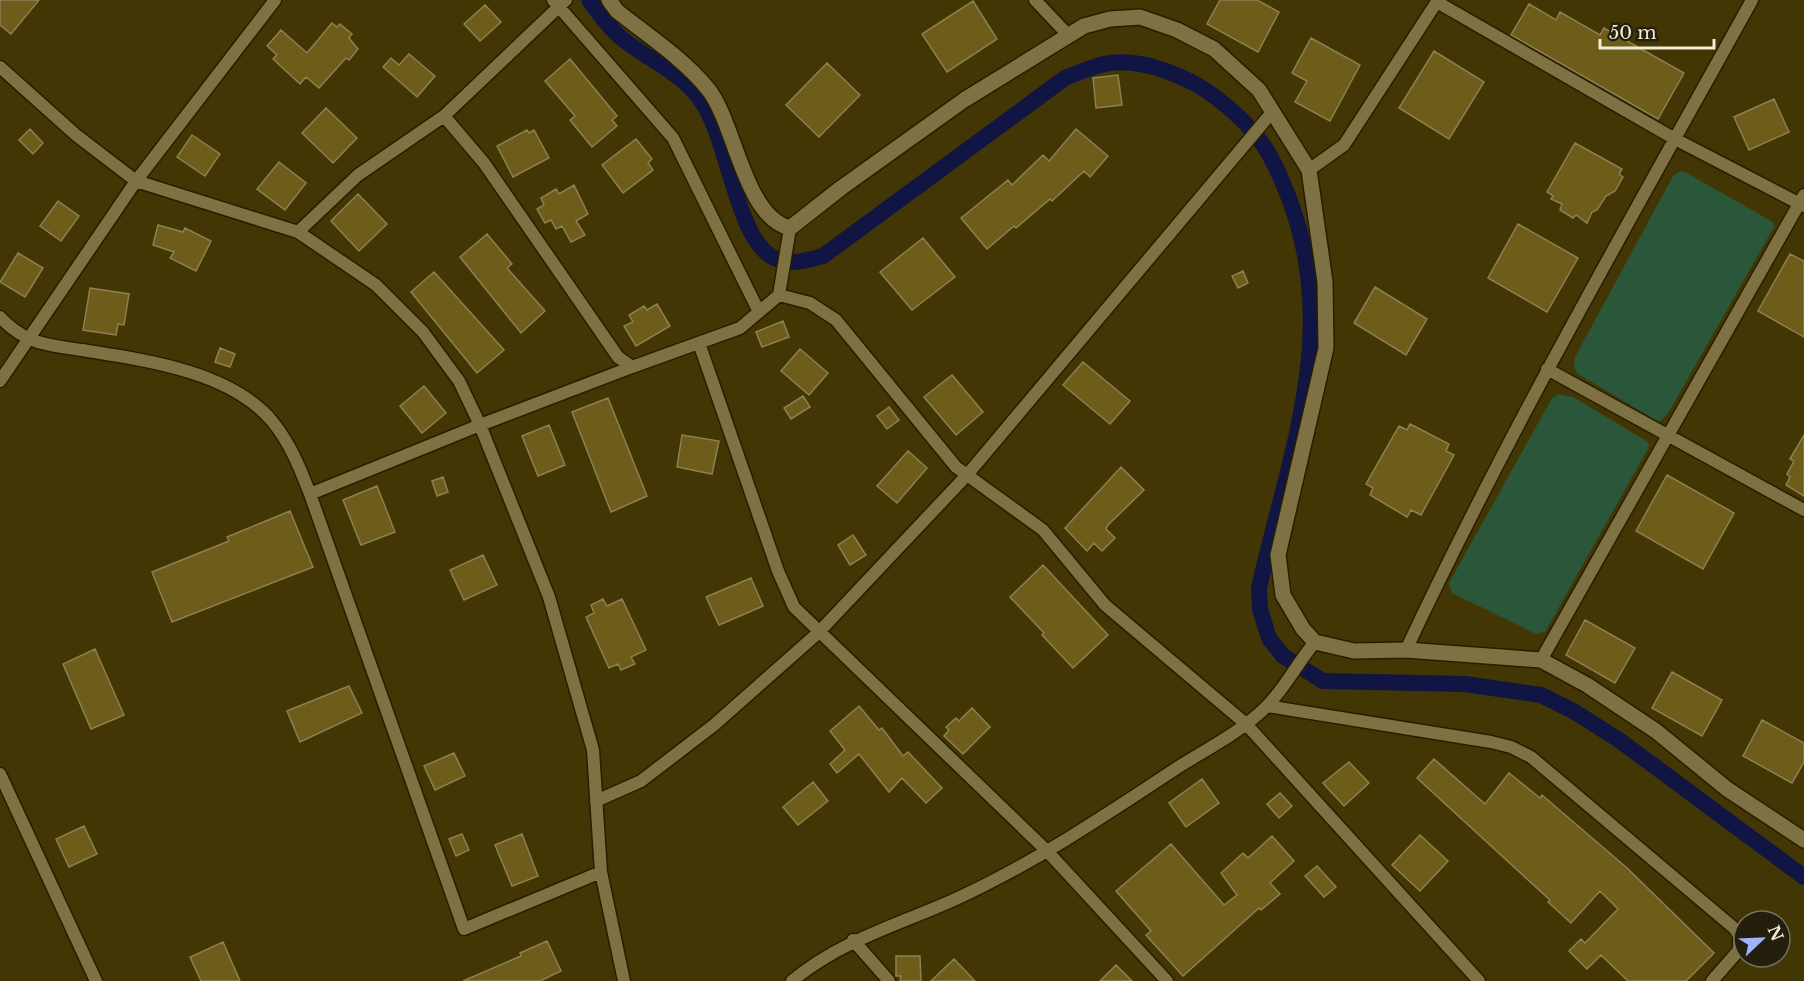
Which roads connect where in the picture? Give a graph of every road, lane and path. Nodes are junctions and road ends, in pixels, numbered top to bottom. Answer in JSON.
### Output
{"nodes":[{"id":1,"x":275,"y":0,"type":"edge"},
{"id":2,"x":609,"y":0,"type":"edge"},
{"id":3,"x":1035,"y":0,"type":"edge"},
{"id":4,"x":1752,"y":0,"type":"edge"},
{"id":5,"x":1438,"y":1,"type":"edge"},
{"id":6,"x":559,"y":2,"type":"edge"},
{"id":7,"x":1068,"y":35,"type":"junction"},
{"id":8,"x":0,"y":67,"type":"edge"},
{"id":9,"x":1273,"y":111,"type":"junction"},
{"id":10,"x":444,"y":116,"type":"junction"},
{"id":11,"x":1675,"y":139,"type":"junction"},
{"id":12,"x":1309,"y":170,"type":"junction"},
{"id":13,"x":135,"y":181,"type":"junction"},
{"id":14,"x":1802,"y":201,"type":"edge"},
{"id":15,"x":790,"y":228,"type":"junction"},
{"id":16,"x":298,"y":232,"type":"junction"},
{"id":17,"x":779,"y":295,"type":"junction"},
{"id":18,"x":759,"y":312,"type":"junction"},
{"id":19,"x":0,"y":317,"type":"edge"},
{"id":20,"x":28,"y":340,"type":"junction"},
{"id":21,"x":699,"y":343,"type":"junction"},
{"id":22,"x":632,"y":367,"type":"junction"},
{"id":23,"x":1547,"y":369,"type":"junction"},
{"id":24,"x":0,"y":381,"type":"edge"},
{"id":25,"x":480,"y":425,"type":"junction"},
{"id":26,"x":1666,"y":436,"type":"junction"},
{"id":27,"x":967,"y":475,"type":"junction"},
{"id":28,"x":310,"y":494,"type":"junction"},
{"id":29,"x":1804,"y":510,"type":"edge"},
{"id":30,"x":818,"y":633,"type":"junction"},
{"id":31,"x":1310,"y":647,"type":"junction"},
{"id":32,"x":1406,"y":651,"type":"junction"},
{"id":33,"x":1541,"y":660,"type":"junction"},
{"id":34,"x":1267,"y":706,"type":"junction"},
{"id":35,"x":1246,"y":724,"type":"junction"},
{"id":36,"x":0,"y":774,"type":"edge"},
{"id":37,"x":596,"y":801,"type":"junction"},
{"id":38,"x":1804,"y":840,"type":"edge"},
{"id":39,"x":1047,"y":851,"type":"junction"},
{"id":40,"x":601,"y":872,"type":"junction"},
{"id":41,"x":853,"y":940,"type":"junction"},
{"id":42,"x":96,"y":981,"type":"edge"},
{"id":43,"x":624,"y":981,"type":"edge"},
{"id":44,"x":792,"y":981,"type":"edge"},
{"id":45,"x":889,"y":981,"type":"edge"},
{"id":46,"x":1167,"y":981,"type":"edge"},
{"id":47,"x":1479,"y":981,"type":"edge"},
{"id":48,"x":1712,"y":981,"type":"edge"}],
"edges":[{"from":1,"to":13,"type":"street"},
{"from":2,"to":15,"type":"street"},
{"from":3,"to":7,"type":"street"},
{"from":4,"to":11,"type":"street"},
{"from":5,"to":11,"type":"street"},
{"from":5,"to":12,"type":"street"},
{"from":6,"to":10,"type":"street"},
{"from":6,"to":18,"type":"street"},
{"from":7,"to":9,"type":"street"},
{"from":7,"to":15,"type":"street"},
{"from":8,"to":13,"type":"street"},
{"from":9,"to":12,"type":"street"},
{"from":9,"to":27,"type":"street"},
{"from":10,"to":16,"type":"street"},
{"from":10,"to":22,"type":"street"},
{"from":11,"to":14,"type":"street"},
{"from":11,"to":23,"type":"street"},
{"from":12,"to":31,"type":"street"},
{"from":13,"to":16,"type":"street"},
{"from":13,"to":20,"type":"street"},
{"from":14,"to":26,"type":"street"},
{"from":15,"to":17,"type":"street"},
{"from":16,"to":25,"type":"street"},
{"from":17,"to":18,"type":"street"},
{"from":17,"to":27,"type":"street"},
{"from":18,"to":21,"type":"street"},
{"from":19,"to":20,"type":"street"},
{"from":20,"to":24,"type":"street"},
{"from":20,"to":28,"type":"street"},
{"from":21,"to":22,"type":"street"},
{"from":21,"to":30,"type":"street"},
{"from":22,"to":25,"type":"street"},
{"from":23,"to":26,"type":"street"},
{"from":23,"to":32,"type":"street"},
{"from":25,"to":28,"type":"street"},
{"from":25,"to":37,"type":"street"},
{"from":26,"to":29,"type":"street"},
{"from":26,"to":33,"type":"street"},
{"from":27,"to":30,"type":"street"},
{"from":27,"to":35,"type":"street"},
{"from":28,"to":40,"type":"street"},
{"from":30,"to":37,"type":"street"},
{"from":30,"to":39,"type":"street"},
{"from":31,"to":32,"type":"street"},
{"from":31,"to":34,"type":"street"},
{"from":32,"to":33,"type":"street"},
{"from":33,"to":38,"type":"street"},
{"from":34,"to":35,"type":"street"},
{"from":34,"to":48,"type":"street"},
{"from":35,"to":39,"type":"street"},
{"from":35,"to":47,"type":"street"},
{"from":36,"to":42,"type":"street"},
{"from":37,"to":40,"type":"street"},
{"from":39,"to":41,"type":"street"},
{"from":39,"to":46,"type":"street"},
{"from":40,"to":43,"type":"street"},
{"from":41,"to":44,"type":"street"},
{"from":41,"to":45,"type":"street"}]}
